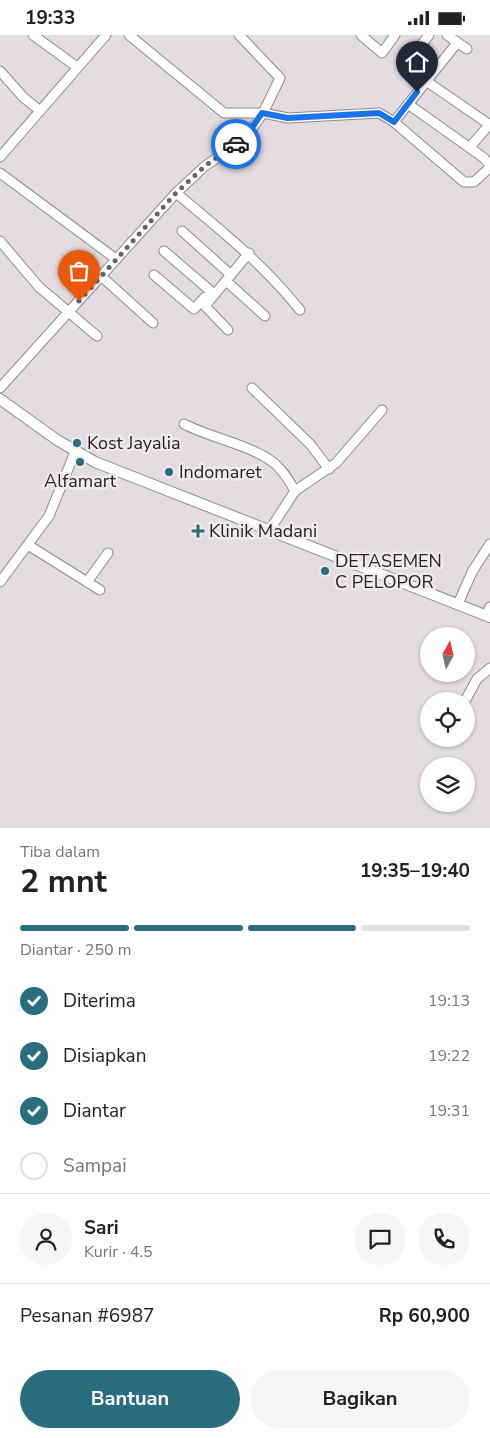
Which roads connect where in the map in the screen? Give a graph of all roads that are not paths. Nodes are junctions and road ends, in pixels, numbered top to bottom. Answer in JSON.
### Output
{"nodes":[{"id":1,"x":33,"y":35,"type":"edge"},
{"id":2,"x":106,"y":35,"type":"edge"},
{"id":3,"x":129,"y":35,"type":"edge"},
{"id":4,"x":239,"y":35,"type":"edge"},
{"id":5,"x":361,"y":35,"type":"edge"},
{"id":6,"x":395,"y":35,"type":"edge"},
{"id":7,"x":429,"y":35,"type":"edge"},
{"id":8,"x":447,"y":35,"type":"edge"},
{"id":9,"x":457,"y":43,"type":"junction"},
{"id":10,"x":466,"y":49,"type":"dead end"},
{"id":11,"x":415,"y":53,"type":"dead end"},
{"id":12,"x":77,"y":67,"type":"junction"},
{"id":13,"x":0,"y":71,"type":"edge"},
{"id":14,"x":426,"y":81,"type":"junction"},
{"id":15,"x":408,"y":104,"type":"junction"},
{"id":16,"x":39,"y":110,"type":"junction"},
{"id":17,"x":262,"y":113,"type":"junction"},
{"id":18,"x":394,"y":122,"type":"junction"},
{"id":19,"x":489,"y":125,"type":"edge"},
{"id":20,"x":470,"y":147,"type":"junction"},
{"id":21,"x":0,"y":157,"type":"edge"},
{"id":22,"x":0,"y":173,"type":"edge"},
{"id":23,"x":176,"y":193,"type":"junction"},
{"id":24,"x":182,"y":231,"type":"dead end"},
{"id":25,"x":0,"y":241,"type":"edge"},
{"id":26,"x":164,"y":251,"type":"dead end"},
{"id":27,"x":249,"y":253,"type":"junction"},
{"id":28,"x":116,"y":259,"type":"junction"},
{"id":29,"x":154,"y":275,"type":"dead end"},
{"id":30,"x":101,"y":276,"type":"junction"},
{"id":31,"x":229,"y":278,"type":"junction"},
{"id":32,"x":212,"y":293,"type":"junction"},
{"id":33,"x":300,"y":310,"type":"dead end"},
{"id":34,"x":68,"y":313,"type":"junction"},
{"id":35,"x":265,"y":316,"type":"dead end"},
{"id":36,"x":153,"y":323,"type":"dead end"},
{"id":37,"x":228,"y":330,"type":"dead end"},
{"id":38,"x":97,"y":336,"type":"dead end"},
{"id":39,"x":0,"y":388,"type":"edge"},
{"id":40,"x":252,"y":388,"type":"dead end"},
{"id":41,"x":0,"y":399,"type":"edge"},
{"id":42,"x":382,"y":410,"type":"dead end"},
{"id":43,"x":184,"y":424,"type":"dead end"},
{"id":44,"x":75,"y":451,"type":"junction"},
{"id":45,"x":329,"y":469,"type":"junction"},
{"id":46,"x":295,"y":491,"type":"junction"},
{"id":47,"x":269,"y":531,"type":"junction"},
{"id":48,"x":490,"y":544,"type":"edge"},
{"id":49,"x":28,"y":545,"type":"junction"},
{"id":50,"x":108,"y":553,"type":"dead end"},
{"id":51,"x":0,"y":582,"type":"edge"},
{"id":52,"x":87,"y":582,"type":"junction"},
{"id":53,"x":100,"y":590,"type":"dead end"},
{"id":54,"x":458,"y":604,"type":"junction"},
{"id":55,"x":489,"y":613,"type":"edge"},
{"id":56,"x":490,"y":668,"type":"edge"},
{"id":57,"x":470,"y":692,"type":"edge"}],
"edges":[{"from":1,"to":12,"type":"street"},
{"from":2,"to":12,"type":"street"},
{"from":3,"to":17,"type":"street"},
{"from":4,"to":17,"type":"street"},
{"from":5,"to":6,"type":"street"},
{"from":7,"to":11,"type":"street"},
{"from":8,"to":9,"type":"street"},
{"from":9,"to":10,"type":"street"},
{"from":9,"to":14,"type":"street"},
{"from":12,"to":16,"type":"street"},
{"from":13,"to":16,"type":"street"},
{"from":14,"to":15,"type":"street"},
{"from":14,"to":19,"type":"street"},
{"from":15,"to":18,"type":"street"},
{"from":15,"to":20,"type":"street"},
{"from":16,"to":21,"type":"street"},
{"from":17,"to":18,"type":"street"},
{"from":17,"to":23,"type":"street"},
{"from":18,"to":20,"type":"street"},
{"from":19,"to":20,"type":"street"},
{"from":22,"to":28,"type":"street"},
{"from":23,"to":27,"type":"street"},
{"from":23,"to":28,"type":"street"},
{"from":24,"to":31,"type":"street"},
{"from":25,"to":34,"type":"street"},
{"from":26,"to":32,"type":"street"},
{"from":27,"to":31,"type":"street"},
{"from":27,"to":33,"type":"street"},
{"from":28,"to":30,"type":"street"},
{"from":29,"to":32,"type":"street"},
{"from":30,"to":34,"type":"street"},
{"from":30,"to":36,"type":"street"},
{"from":31,"to":32,"type":"street"},
{"from":31,"to":35,"type":"street"},
{"from":32,"to":37,"type":"street"},
{"from":34,"to":38,"type":"street"},
{"from":34,"to":39,"type":"street"},
{"from":40,"to":45,"type":"street"},
{"from":41,"to":44,"type":"main road"},
{"from":42,"to":45,"type":"street"},
{"from":43,"to":46,"type":"street"},
{"from":44,"to":47,"type":"main road"},
{"from":44,"to":49,"type":"street"},
{"from":45,"to":46,"type":"street"},
{"from":46,"to":47,"type":"street"},
{"from":47,"to":54,"type":"main road"},
{"from":48,"to":54,"type":"street"},
{"from":49,"to":51,"type":"street"},
{"from":49,"to":52,"type":"street"},
{"from":50,"to":52,"type":"street"},
{"from":52,"to":53,"type":"street"},
{"from":54,"to":55,"type":"main road"},
{"from":56,"to":57,"type":"street"}]}
